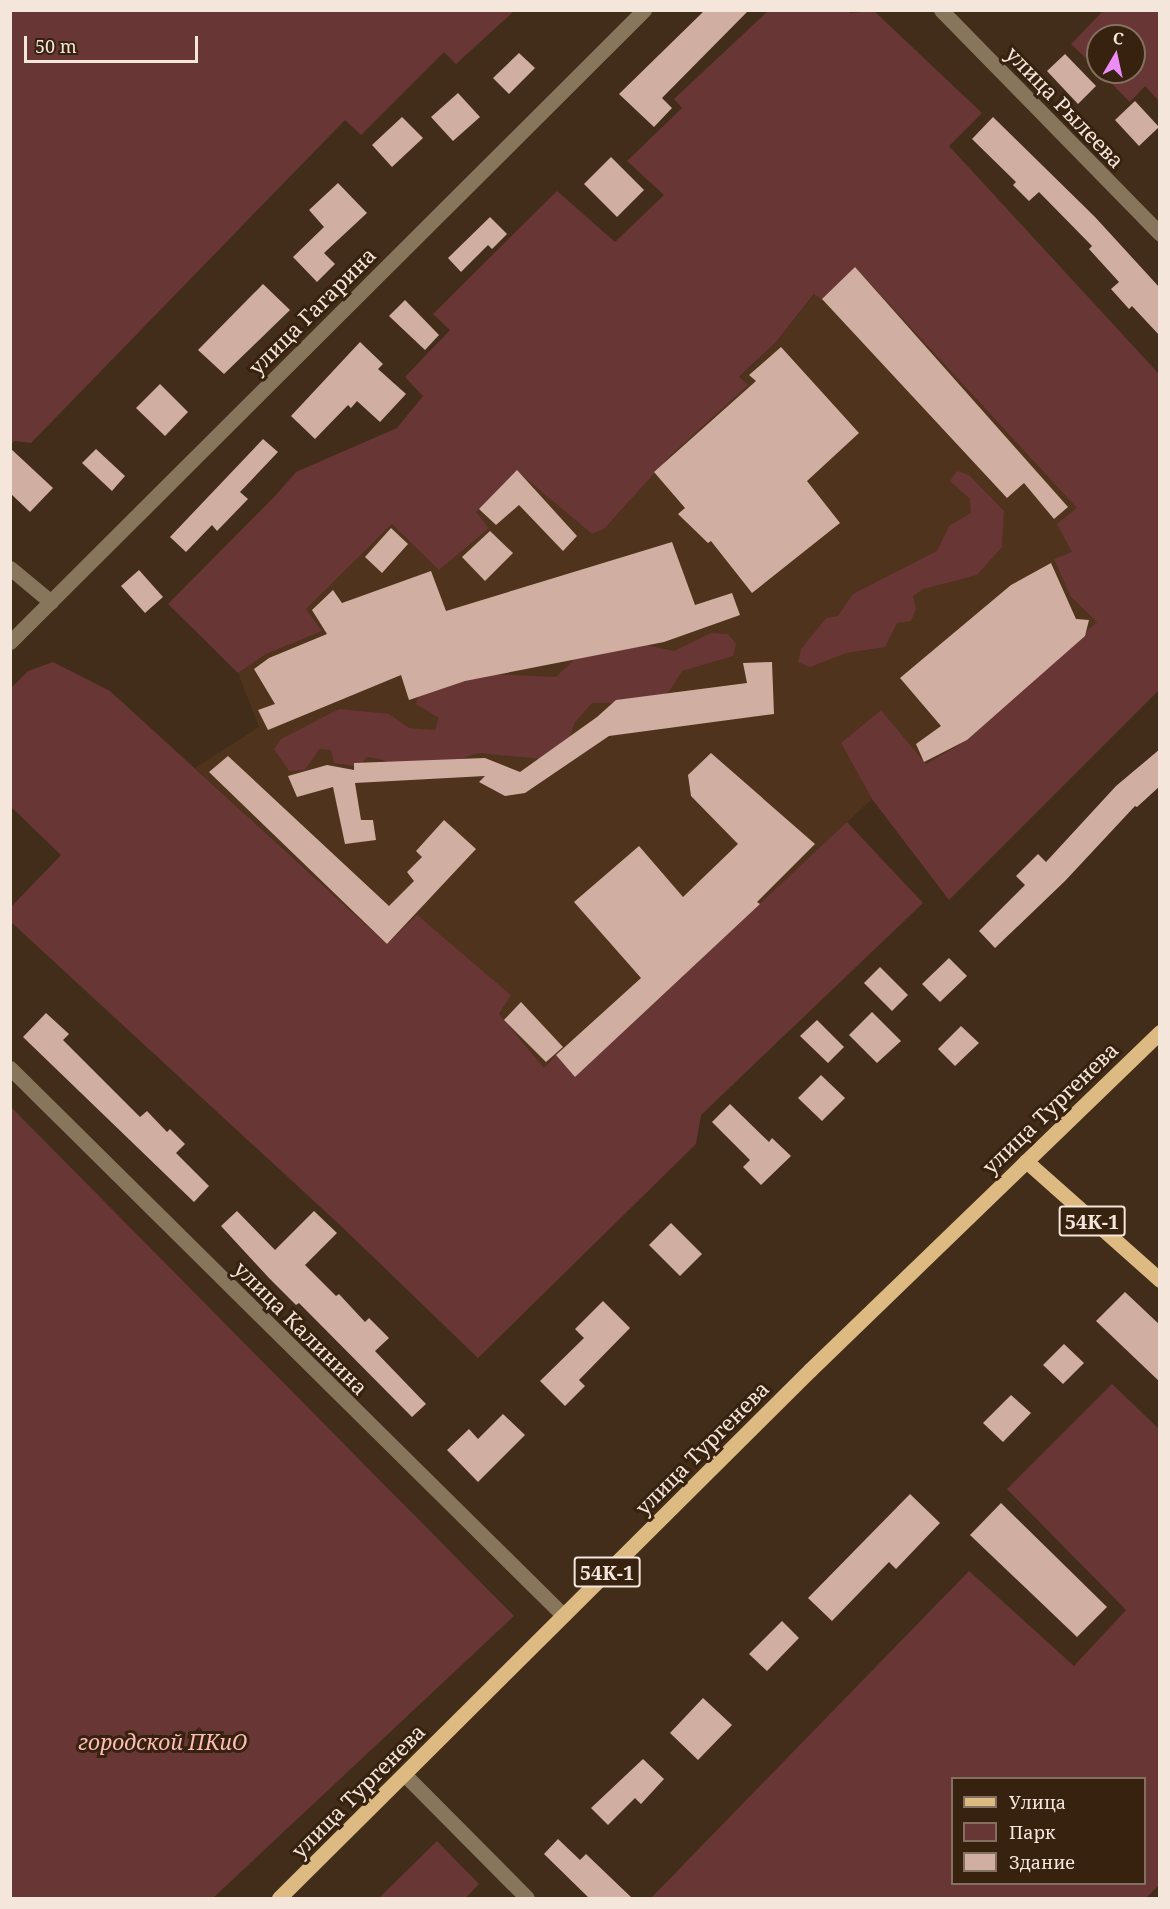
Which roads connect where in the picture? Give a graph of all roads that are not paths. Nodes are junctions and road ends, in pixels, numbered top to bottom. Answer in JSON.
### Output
{"nodes":[{"id":1,"x":644,"y":10,"type":"edge"},
{"id":2,"x":941,"y":10,"type":"edge"},
{"id":3,"x":1160,"y":234,"type":"edge"},
{"id":4,"x":10,"y":568,"type":"edge"},
{"id":5,"x":51,"y":602,"type":"junction"},
{"id":6,"x":10,"y":642,"type":"edge"},
{"id":7,"x":1160,"y":1032,"type":"edge"},
{"id":8,"x":10,"y":1068,"type":"edge"},
{"id":9,"x":1026,"y":1161,"type":"junction"},
{"id":10,"x":1160,"y":1280,"type":"edge"},
{"id":11,"x":563,"y":1616,"type":"junction"},
{"id":12,"x":405,"y":1775,"type":"junction"},
{"id":13,"x":279,"y":1899,"type":"edge"},
{"id":14,"x":527,"y":1899,"type":"edge"}],
"edges":[{"from":1,"to":5,"type":"street","name":"улица Гагарина"},
{"from":2,"to":3,"type":"street","name":"улица Рылеева"},
{"from":4,"to":5,"type":"street"},
{"from":5,"to":6,"type":"street","name":"улица Гагарина"},
{"from":7,"to":9,"type":"main road","name":"улица Тургенева","number":"54К-1"},
{"from":8,"to":11,"type":"street","name":"улица Калинина"},
{"from":9,"to":10,"type":"main road","number":"54К-1"},
{"from":9,"to":11,"type":"main road","name":"улица Тургенева","number":"54К-1"},
{"from":11,"to":12,"type":"main road","name":"улица Тургенева","number":"54К-1"},
{"from":12,"to":13,"type":"main road","name":"улица Тургенева","number":"54К-1"},
{"from":12,"to":14,"type":"street"}]}
